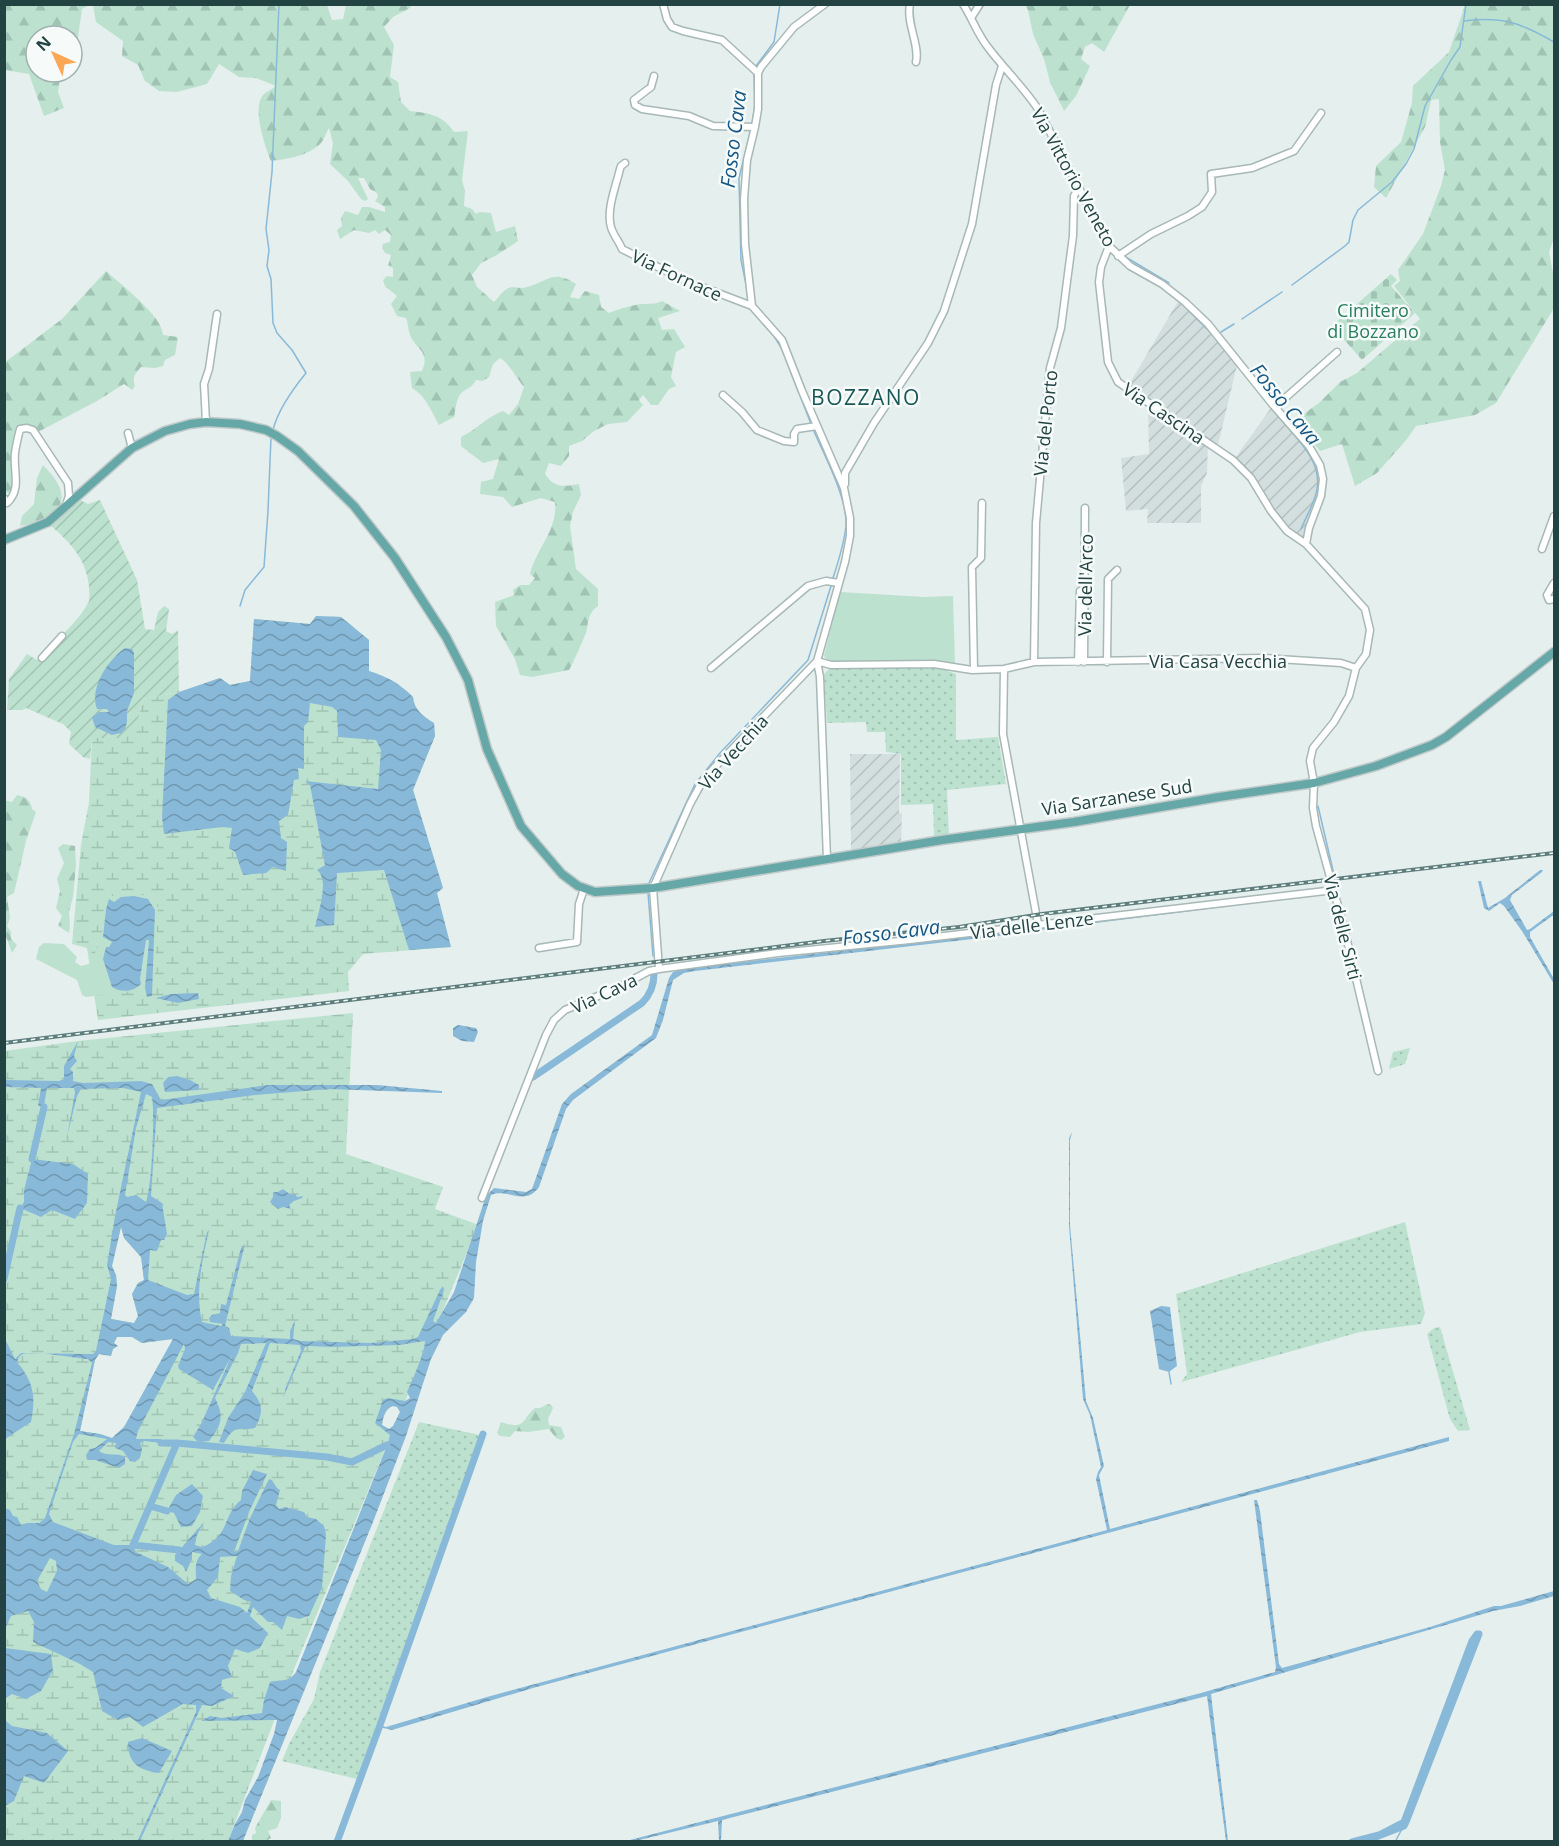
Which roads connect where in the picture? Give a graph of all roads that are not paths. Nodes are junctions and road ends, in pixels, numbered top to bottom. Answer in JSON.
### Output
{"nodes":[{"id":1,"x":663,"y":4,"type":"edge"},
{"id":2,"x":825,"y":4,"type":"edge"},
{"id":3,"x":910,"y":4,"type":"edge"},
{"id":4,"x":963,"y":4,"type":"edge"},
{"id":5,"x":980,"y":4,"type":"edge"},
{"id":6,"x":971,"y":18,"type":"junction"},
{"id":7,"x":916,"y":62,"type":"dead end"},
{"id":8,"x":1002,"y":66,"type":"junction"},
{"id":9,"x":756,"y":70,"type":"junction"},
{"id":10,"x":654,"y":76,"type":"dead end"},
{"id":11,"x":1321,"y":113,"type":"dead end"},
{"id":12,"x":753,"y":127,"type":"junction"},
{"id":13,"x":625,"y":164,"type":"dead end"},
{"id":14,"x":1079,"y":187,"type":"junction"},
{"id":15,"x":1109,"y":246,"type":"junction"},
{"id":16,"x":1118,"y":256,"type":"junction"},
{"id":17,"x":751,"y":306,"type":"junction"},
{"id":18,"x":217,"y":314,"type":"dead end"},
{"id":19,"x":1337,"y":352,"type":"dead end"},
{"id":20,"x":723,"y":395,"type":"dead end"},
{"id":21,"x":1275,"y":407,"type":"junction"},
{"id":22,"x":206,"y":422,"type":"junction"},
{"id":23,"x":813,"y":427,"type":"junction"},
{"id":24,"x":128,"y":433,"type":"dead end"},
{"id":25,"x":132,"y":448,"type":"junction"},
{"id":26,"x":844,"y":488,"type":"junction"},
{"id":27,"x":4,"y":498,"type":"edge"},
{"id":28,"x":982,"y":503,"type":"dead end"},
{"id":29,"x":1085,"y":508,"type":"dead end"},
{"id":30,"x":64,"y":509,"type":"junction"},
{"id":31,"x":1554,"y":516,"type":"edge"},
{"id":32,"x":4,"y":540,"type":"edge"},
{"id":33,"x":1306,"y":544,"type":"junction"},
{"id":34,"x":1542,"y":549,"type":"dead end"},
{"id":35,"x":1117,"y":570,"type":"dead end"},
{"id":36,"x":835,"y":582,"type":"junction"},
{"id":37,"x":1554,"y":583,"type":"edge"},
{"id":38,"x":1080,"y":591,"type":"dead end"},
{"id":39,"x":1552,"y":599,"type":"edge"},
{"id":40,"x":63,"y":636,"type":"dead end"},
{"id":41,"x":1554,"y":652,"type":"edge"},
{"id":42,"x":42,"y":658,"type":"dead end"},
{"id":43,"x":817,"y":661,"type":"junction"},
{"id":44,"x":1034,"y":662,"type":"junction"},
{"id":45,"x":1081,"y":662,"type":"junction"},
{"id":46,"x":1107,"y":662,"type":"junction"},
{"id":47,"x":711,"y":668,"type":"dead end"},
{"id":48,"x":1356,"y":668,"type":"junction"},
{"id":49,"x":1005,"y":669,"type":"junction"},
{"id":50,"x":974,"y":670,"type":"junction"},
{"id":51,"x":1314,"y":783,"type":"junction"},
{"id":52,"x":1021,"y":829,"type":"junction"},
{"id":53,"x":827,"y":859,"type":"junction"},
{"id":54,"x":584,"y":889,"type":"junction"},
{"id":55,"x":650,"y":889,"type":"junction"},
{"id":56,"x":1335,"y":893,"type":"junction"},
{"id":57,"x":1038,"y":924,"type":"junction"},
{"id":58,"x":539,"y":948,"type":"dead end"},
{"id":59,"x":659,"y":969,"type":"junction"},
{"id":60,"x":1378,"y":1071,"type":"dead end"},
{"id":61,"x":482,"y":1198,"type":"dead end"}],
"edges":[{"from":1,"to":9,"type":"street"},
{"from":2,"to":9,"type":"street"},
{"from":3,"to":7,"type":"street"},
{"from":4,"to":6,"type":"street","name":"Via Vittorio Veneto"},
{"from":5,"to":6,"type":"street"},
{"from":6,"to":8,"type":"street","name":"Via Vittorio Veneto"},
{"from":8,"to":14,"type":"street","name":"Via Vittorio Veneto"},
{"from":8,"to":26,"type":"street"},
{"from":9,"to":12,"type":"street"},
{"from":10,"to":12,"type":"street"},
{"from":11,"to":16,"type":"street"},
{"from":12,"to":17,"type":"street"},
{"from":13,"to":17,"type":"street","name":"Via Fornace"},
{"from":14,"to":15,"type":"street","name":"Via Vittorio Veneto"},
{"from":14,"to":44,"type":"street","name":"Via del Porto"},
{"from":15,"to":16,"type":"street","name":"Via Vittorio Veneto"},
{"from":15,"to":33,"type":"street","name":"Via Cascina"},
{"from":16,"to":21,"type":"street","name":"Via Vittorio Veneto"},
{"from":17,"to":23,"type":"street"},
{"from":18,"to":22,"type":"street"},
{"from":19,"to":21,"type":"street"},
{"from":20,"to":23,"type":"street"},
{"from":21,"to":33,"type":"street","name":"Via Vittorio Veneto"},
{"from":22,"to":25,"type":"main road"},
{"from":22,"to":54,"type":"main road"},
{"from":23,"to":26,"type":"street"},
{"from":24,"to":25,"type":"street"},
{"from":25,"to":30,"type":"main road"},
{"from":26,"to":36,"type":"street"},
{"from":27,"to":30,"type":"street"},
{"from":28,"to":50,"type":"street"},
{"from":29,"to":45,"type":"street","name":"Via dell'Arco"},
{"from":30,"to":32,"type":"main road"},
{"from":31,"to":34,"type":"street"},
{"from":33,"to":48,"type":"street"},
{"from":35,"to":46,"type":"street"},
{"from":36,"to":43,"type":"street"},
{"from":36,"to":47,"type":"street"},
{"from":37,"to":39,"type":"street"},
{"from":38,"to":45,"type":"street"},
{"from":40,"to":42,"type":"street"},
{"from":41,"to":51,"type":"main road","name":"Via Sarzanese Sud"},
{"from":43,"to":50,"type":"street","name":"Via Casa Vecchia"},
{"from":43,"to":53,"type":"street"},
{"from":43,"to":55,"type":"street","name":"Via Vecchia"},
{"from":44,"to":45,"type":"street","name":"Via Casa Vecchia"},
{"from":44,"to":49,"type":"street","name":"Via Casa Vecchia"},
{"from":45,"to":46,"type":"street","name":"Via Casa Vecchia"},
{"from":46,"to":48,"type":"street","name":"Via Casa Vecchia"},
{"from":48,"to":51,"type":"street"},
{"from":49,"to":50,"type":"street","name":"Via Casa Vecchia"},
{"from":49,"to":52,"type":"street"},
{"from":51,"to":52,"type":"main road","name":"Via Sarzanese Sud"},
{"from":51,"to":56,"type":"street","name":"Via delle Sirti"},
{"from":52,"to":53,"type":"main road","name":"Via Sarzanese Sud"},
{"from":52,"to":57,"type":"street"},
{"from":53,"to":55,"type":"main road","name":"Via Sarzanese Sud"},
{"from":54,"to":55,"type":"main road","name":"Via Sarzanese Sud"},
{"from":54,"to":58,"type":"street"},
{"from":55,"to":59,"type":"street","name":"Via Cava"},
{"from":56,"to":57,"type":"street","name":"Via delle Lenze"},
{"from":56,"to":60,"type":"street","name":"Via delle Sirti"},
{"from":57,"to":59,"type":"street","name":"Via delle Lenze"},
{"from":59,"to":61,"type":"street","name":"Via Cava"}]}
